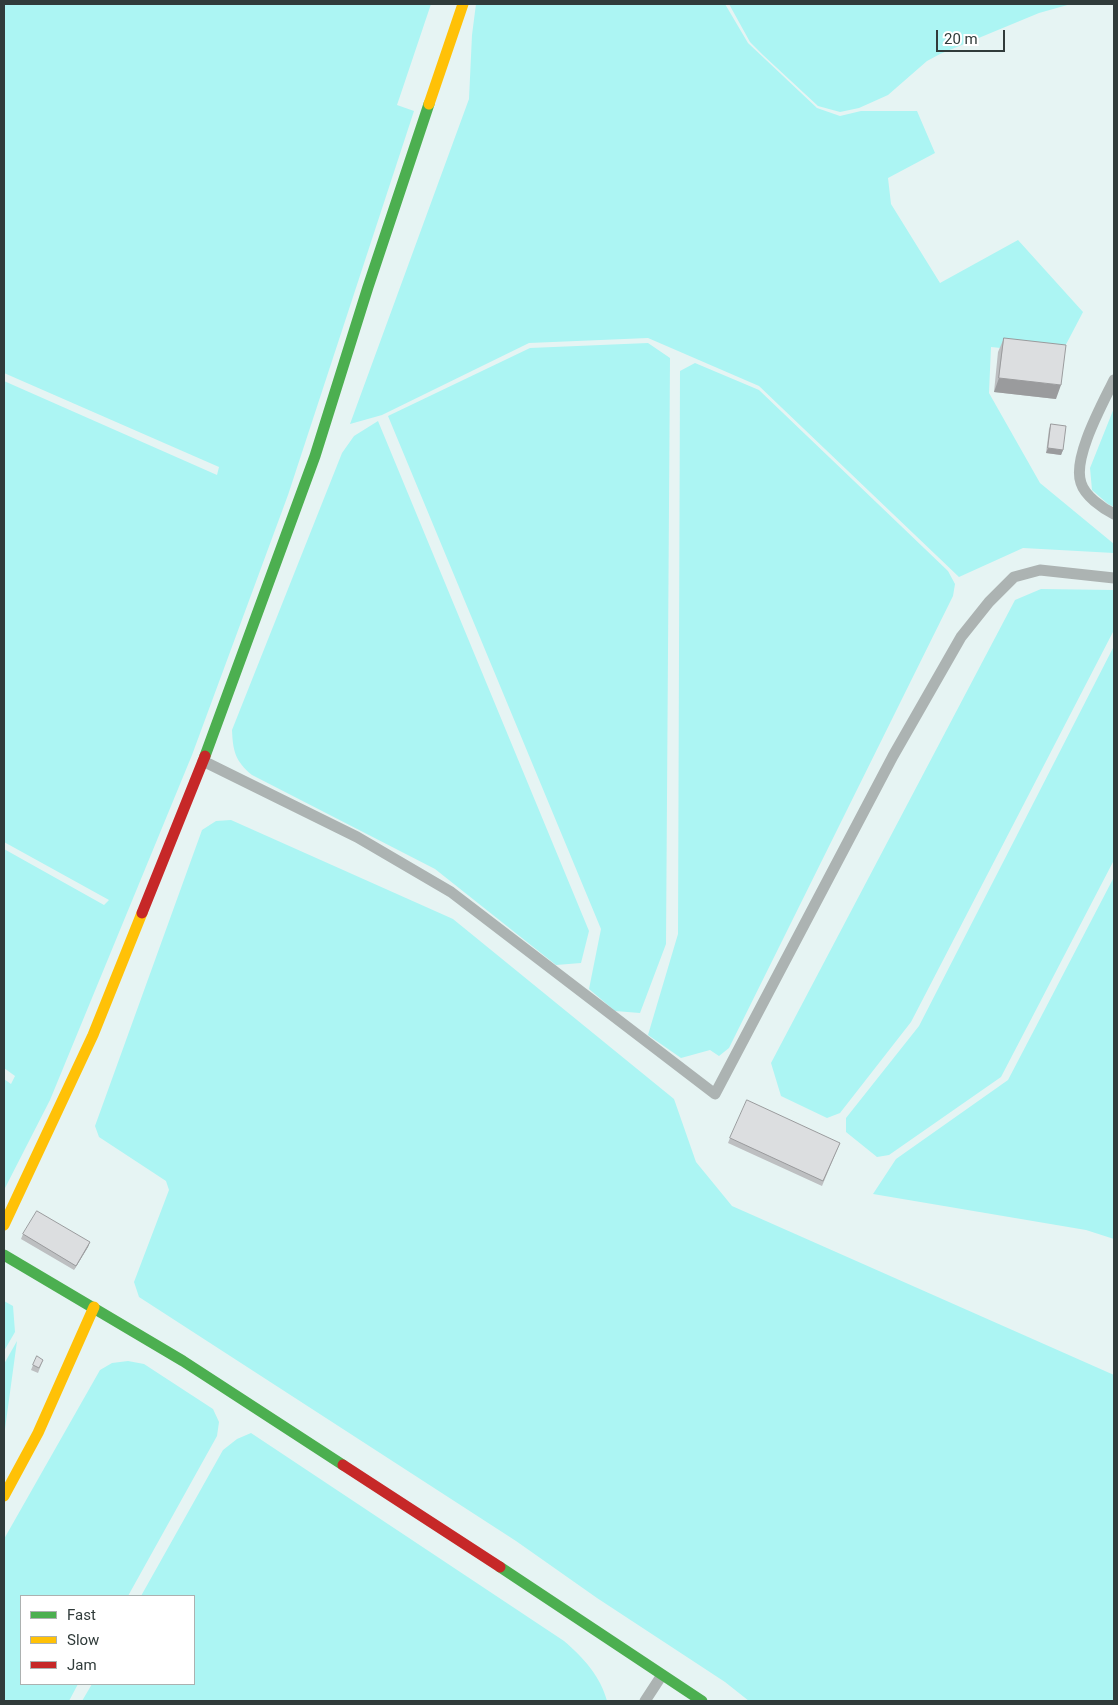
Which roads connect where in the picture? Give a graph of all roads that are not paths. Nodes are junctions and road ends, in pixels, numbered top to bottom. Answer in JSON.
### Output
{"nodes":[{"id":1,"x":463,"y":4,"type":"edge"},
{"id":2,"x":1114,"y":380,"type":"edge"},
{"id":3,"x":1114,"y":514,"type":"edge"},
{"id":4,"x":1114,"y":578,"type":"edge"},
{"id":5,"x":204,"y":761,"type":"junction"},
{"id":6,"x":4,"y":1226,"type":"edge"},
{"id":7,"x":4,"y":1254,"type":"edge"},
{"id":8,"x":94,"y":1307,"type":"junction"},
{"id":9,"x":4,"y":1496,"type":"edge"},
{"id":10,"x":662,"y":1675,"type":"junction"},
{"id":11,"x":645,"y":1701,"type":"edge"},
{"id":12,"x":702,"y":1701,"type":"edge"}],
"edges":[{"from":1,"to":5,"type":"street"},
{"from":2,"to":3,"type":"lane"},
{"from":4,"to":5,"type":"lane"},
{"from":5,"to":6,"type":"street"},
{"from":7,"to":8,"type":"street"},
{"from":8,"to":9,"type":"street"},
{"from":8,"to":10,"type":"street"},
{"from":10,"to":11,"type":"lane"},
{"from":10,"to":12,"type":"street"}]}
